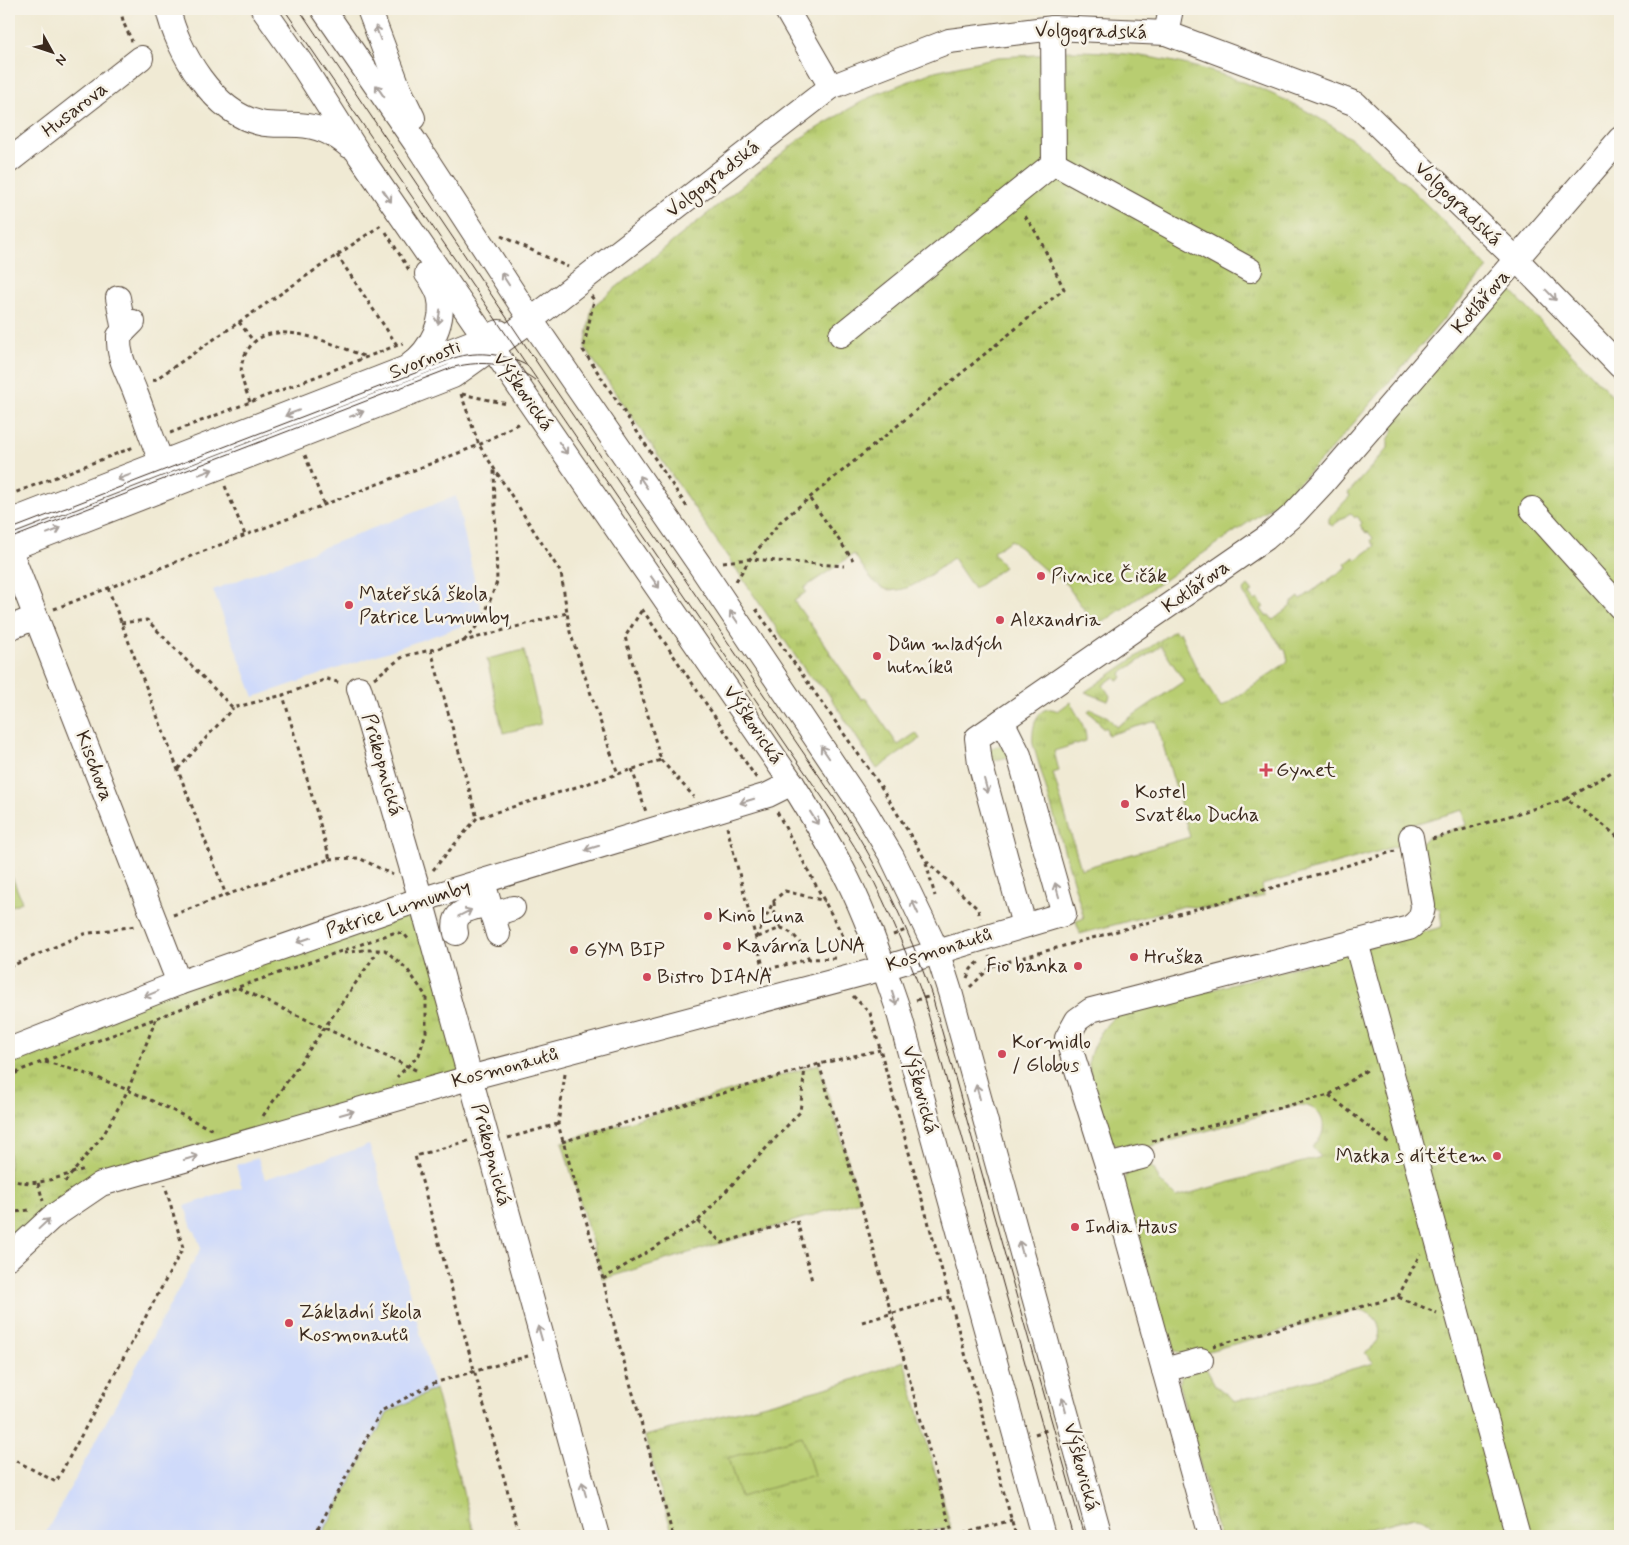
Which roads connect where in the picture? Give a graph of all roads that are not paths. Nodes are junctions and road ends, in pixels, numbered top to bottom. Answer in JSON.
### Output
{"nodes":[{"id":1,"x":168,"y":9,"type":"edge"},
{"id":2,"x":263,"y":9,"type":"edge"},
{"id":3,"x":323,"y":9,"type":"edge"},
{"id":4,"x":370,"y":9,"type":"edge"},
{"id":5,"x":786,"y":9,"type":"edge"},
{"id":6,"x":1171,"y":9,"type":"edge"},
{"id":7,"x":1052,"y":28,"type":"junction"},
{"id":8,"x":1166,"y":33,"type":"junction"},
{"id":9,"x":141,"y":58,"type":"road end"},
{"id":10,"x":302,"y":63,"type":"junction"},
{"id":11,"x":831,"y":87,"type":"junction"},
{"id":12,"x":297,"y":125,"type":"junction"},
{"id":13,"x":1620,"y":140,"type":"edge"},
{"id":14,"x":360,"y":156,"type":"junction"},
{"id":15,"x":9,"y":161,"type":"edge"},
{"id":16,"x":1054,"y":163,"type":"junction"},
{"id":17,"x":447,"y":190,"type":"junction"},
{"id":18,"x":417,"y":240,"type":"junction"},
{"id":19,"x":1517,"y":260,"type":"junction"},
{"id":20,"x":1250,"y":270,"type":"dead end"},
{"id":21,"x":118,"y":298,"type":"dead end"},
{"id":22,"x":531,"y":320,"type":"junction"},
{"id":23,"x":841,"y":335,"type":"dead end"},
{"id":24,"x":488,"y":343,"type":"junction"},
{"id":25,"x":1620,"y":366,"type":"edge"},
{"id":26,"x":402,"y":369,"type":"junction"},
{"id":27,"x":453,"y":390,"type":"junction"},
{"id":28,"x":514,"y":394,"type":"junction"},
{"id":29,"x":162,"y":463,"type":"junction"},
{"id":30,"x":1532,"y":509,"type":"dead end"},
{"id":31,"x":9,"y":522,"type":"edge"},
{"id":32,"x":9,"y":549,"type":"edge"},
{"id":33,"x":1620,"y":607,"type":"edge"},
{"id":34,"x":42,"y":614,"type":"junction"},
{"id":35,"x":9,"y":628,"type":"edge"},
{"id":36,"x":359,"y":688,"type":"road end"},
{"id":37,"x":1002,"y":721,"type":"junction"},
{"id":38,"x":792,"y":783,"type":"junction"},
{"id":39,"x":1412,"y":841,"type":"road end"},
{"id":40,"x":420,"y":894,"type":"junction"},
{"id":41,"x":495,"y":908,"type":"junction"},
{"id":42,"x":1024,"y":925,"type":"junction"},
{"id":43,"x":456,"y":934,"type":"dead end"},
{"id":44,"x":1356,"y":942,"type":"junction"},
{"id":45,"x":937,"y":951,"type":"junction"},
{"id":46,"x":884,"y":968,"type":"junction"},
{"id":47,"x":179,"y":983,"type":"junction"},
{"id":48,"x":9,"y":1050,"type":"edge"},
{"id":49,"x":490,"y":1054,"type":"dead end"},
{"id":50,"x":469,"y":1078,"type":"junction"},
{"id":51,"x":1144,"y":1149,"type":"road end"},
{"id":52,"x":1107,"y":1166,"type":"junction"},
{"id":53,"x":9,"y":1257,"type":"edge"},
{"id":54,"x":1204,"y":1354,"type":"road end"},
{"id":55,"x":1164,"y":1370,"type":"junction"},
{"id":56,"x":597,"y":1536,"type":"edge"},
{"id":57,"x":1043,"y":1536,"type":"edge"},
{"id":58,"x":1100,"y":1536,"type":"edge"},
{"id":59,"x":1210,"y":1536,"type":"edge"},
{"id":60,"x":1518,"y":1536,"type":"edge"}],
"edges":[{"from":1,"to":12,"type":"street"},
{"from":2,"to":10,"type":"street","name":"Výškovická"},
{"from":17,"to":3,"type":"street","name":"Výškovická","one_way":true},
{"from":17,"to":4,"type":"street","one_way":true},
{"from":5,"to":11,"type":"street"},
{"from":6,"to":8,"type":"street"},
{"from":7,"to":8,"type":"street","name":"Volgogradská"},
{"from":7,"to":11,"type":"street","name":"Volgogradská"},
{"from":7,"to":16,"type":"street"},
{"from":8,"to":19,"type":"street","name":"Volgogradská"},
{"from":9,"to":15,"type":"street","name":"Husarova"},
{"from":10,"to":12,"type":"street"},
{"from":10,"to":14,"type":"street","name":"Výškovická"},
{"from":11,"to":22,"type":"street","name":"Volgogradská"},
{"from":12,"to":14,"type":"street"},
{"from":13,"to":19,"type":"street","name":"Kotlářova"},
{"from":14,"to":18,"type":"street","name":"Výškovická","one_way":true},
{"from":16,"to":20,"type":"street"},
{"from":16,"to":23,"type":"street"},
{"from":22,"to":17,"type":"street","name":"Výškovická","one_way":true},
{"from":18,"to":24,"type":"street","name":"Výškovická"},
{"from":18,"to":26,"type":"street","one_way":true},
{"from":19,"to":25,"type":"street","name":"Volgogradská","one_way":true},
{"from":19,"to":37,"type":"street","name":"Kotlářova"},
{"from":21,"to":29,"type":"street"},
{"from":22,"to":24,"type":"street","name":"Svornosti"},
{"from":45,"to":22,"type":"street","name":"Výškovická","one_way":true},
{"from":24,"to":26,"type":"street","name":"Svornosti"},
{"from":24,"to":27,"type":"street","name":"Svornosti"},
{"from":24,"to":28,"type":"street","name":"Výškovická"},
{"from":26,"to":29,"type":"street","name":"Svornosti","one_way":true},
{"from":27,"to":28,"type":"street"},
{"from":32,"to":27,"type":"street","name":"Svornosti","one_way":true},
{"from":28,"to":38,"type":"street","name":"Výškovická","one_way":true},
{"from":29,"to":31,"type":"street","name":"Svornosti","one_way":true},
{"from":30,"to":33,"type":"street"},
{"from":32,"to":34,"type":"street","name":"Kischova"},
{"from":34,"to":35,"type":"street"},
{"from":34,"to":47,"type":"street","name":"Kischova"},
{"from":36,"to":40,"type":"street","name":"Průkopnická"},
{"from":37,"to":42,"type":"street","name":"Kotlářova","one_way":true},
{"from":42,"to":37,"type":"street","name":"Kosmonautů","one_way":true},
{"from":38,"to":41,"type":"street","name":"Patrice Lumumby","one_way":true},
{"from":38,"to":46,"type":"street","name":"Výškovická","one_way":true},
{"from":39,"to":44,"type":"street"},
{"from":40,"to":41,"type":"street","name":"Patrice Lumumby"},
{"from":40,"to":47,"type":"street","name":"Patrice Lumumby","one_way":true},
{"from":40,"to":50,"type":"street","name":"Průkopnická"},
{"from":43,"to":41,"type":"street","one_way":true},
{"from":42,"to":45,"type":"street","name":"Kosmonautů"},
{"from":44,"to":52,"type":"street"},
{"from":44,"to":60,"type":"street"},
{"from":45,"to":46,"type":"street","name":"Kosmonautů"},
{"from":58,"to":45,"type":"street","name":"Výškovická","one_way":true},
{"from":46,"to":50,"type":"street","name":"Kosmonautů"},
{"from":46,"to":57,"type":"street","name":"Výškovická","one_way":true},
{"from":47,"to":48,"type":"street","name":"Patrice Lumumby","one_way":true},
{"from":49,"to":50,"type":"street"},
{"from":53,"to":50,"type":"street","name":"Kosmonautů","one_way":true},
{"from":56,"to":50,"type":"street","name":"Průkopnická","one_way":true},
{"from":51,"to":52,"type":"street"},
{"from":52,"to":55,"type":"street"},
{"from":54,"to":55,"type":"street"},
{"from":55,"to":59,"type":"street"}]}
